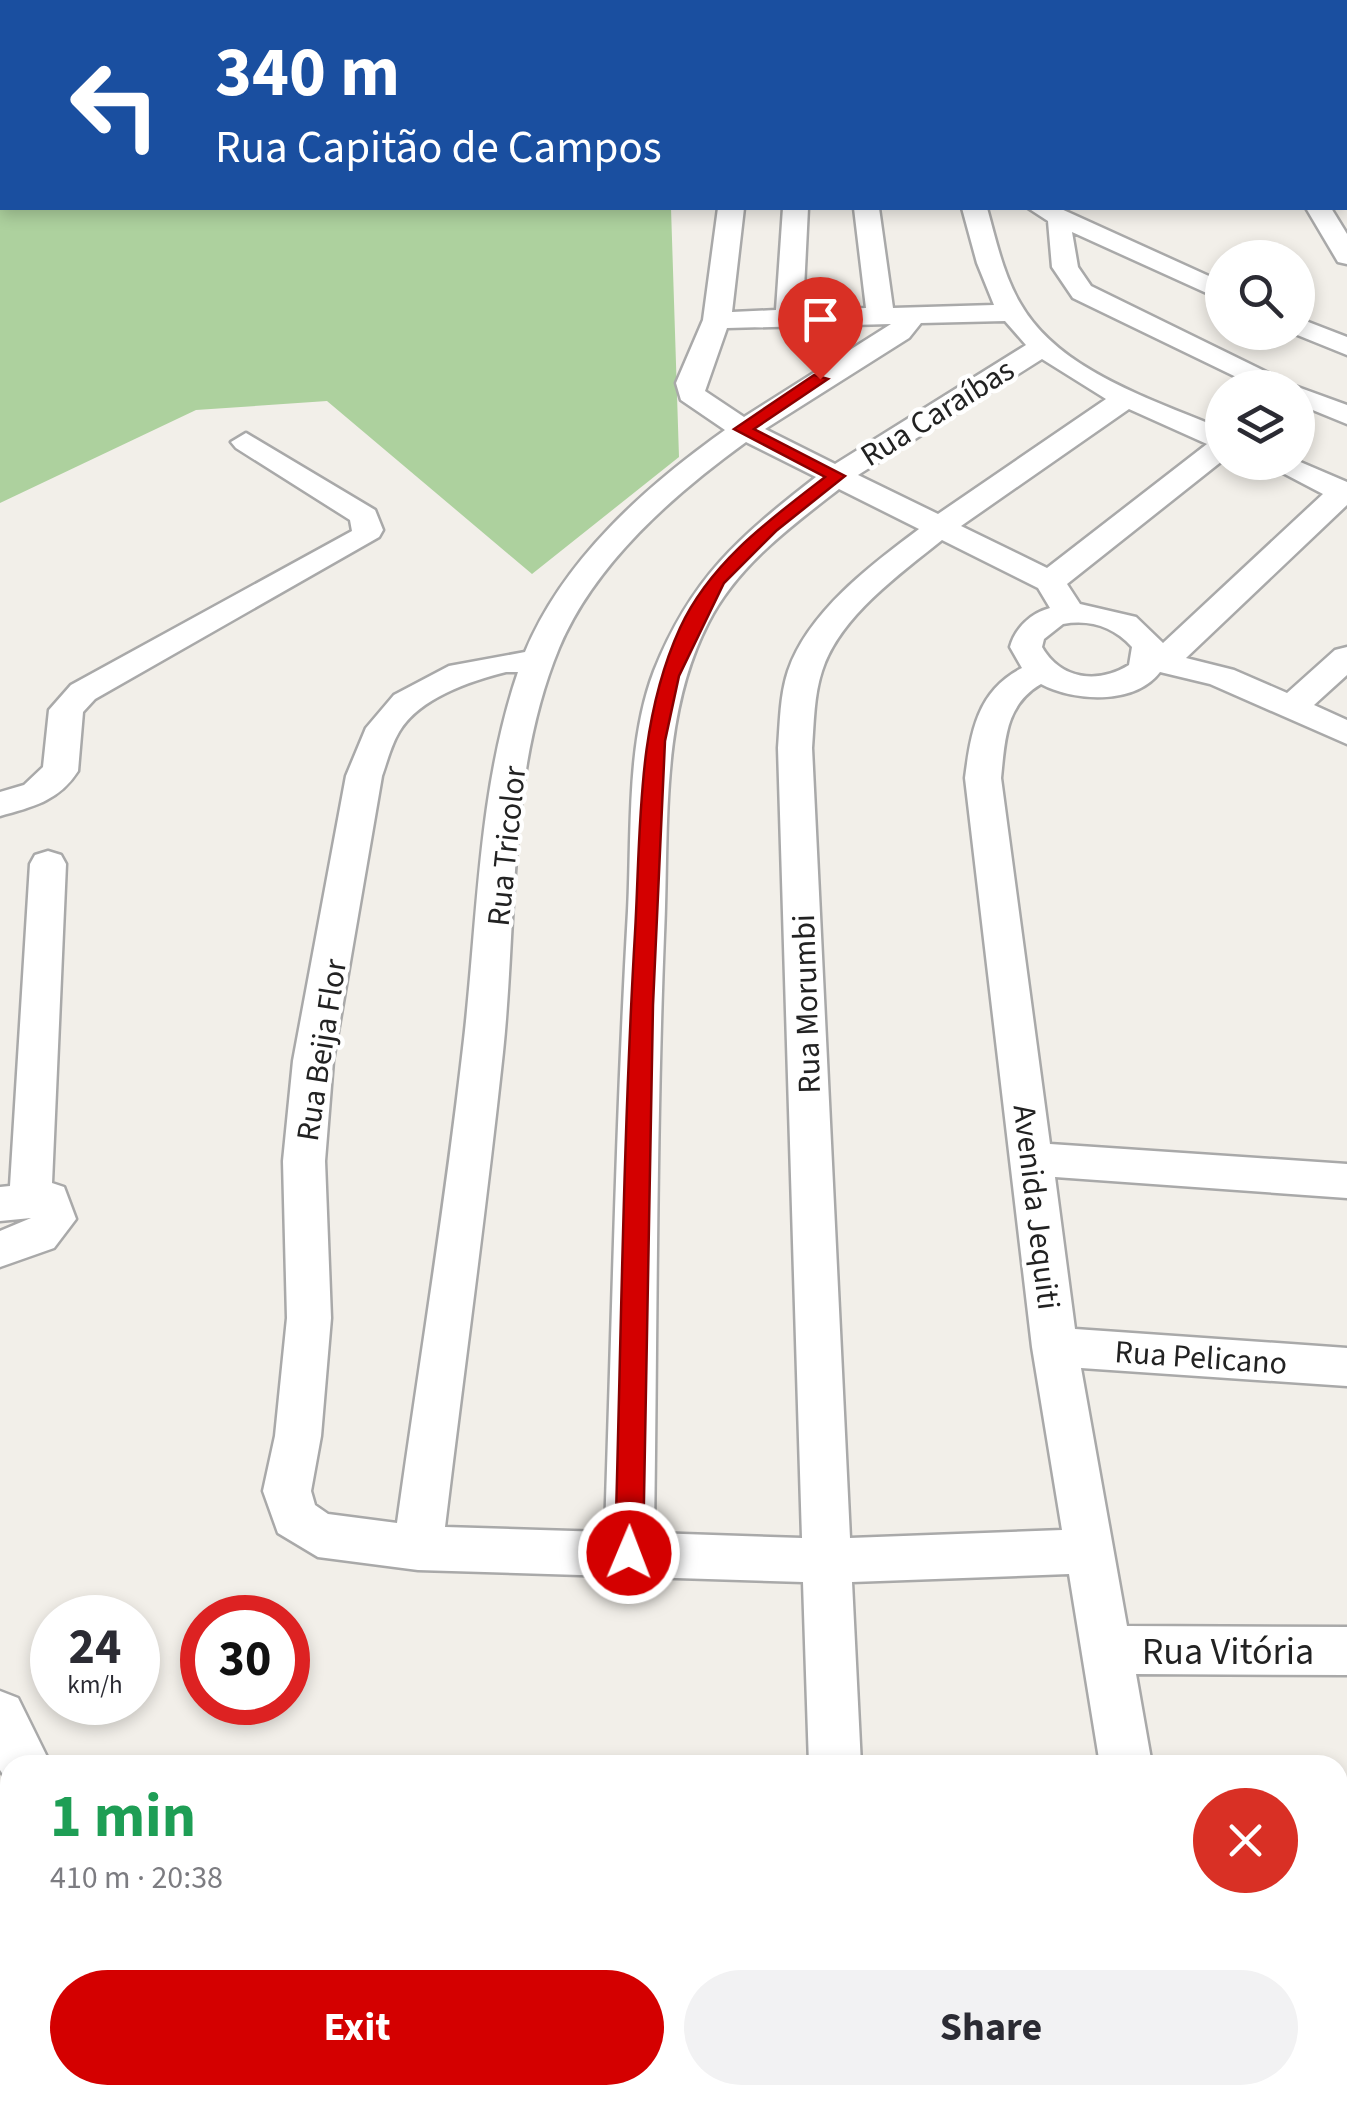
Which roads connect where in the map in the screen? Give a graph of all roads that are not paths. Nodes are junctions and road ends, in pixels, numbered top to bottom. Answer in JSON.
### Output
{"nodes":[{"id":1,"x":730,"y":210,"type":"edge"},
{"id":2,"x":795,"y":210,"type":"edge"},
{"id":3,"x":866,"y":210,"type":"edge"},
{"id":4,"x":975,"y":210,"type":"edge"},
{"id":5,"x":1320,"y":210,"type":"edge"},
{"id":6,"x":1050,"y":212,"type":"edge"},
{"id":7,"x":1347,"y":256,"type":"edge"},
{"id":8,"x":1205,"y":284,"type":"edge"},
{"id":9,"x":1013,"y":313,"type":"junction"},
{"id":10,"x":880,"y":315,"type":"junction"},
{"id":11,"x":914,"y":316,"type":"junction"},
{"id":12,"x":789,"y":317,"type":"junction"},
{"id":13,"x":717,"y":320,"type":"junction"},
{"id":14,"x":1315,"y":333,"type":"edge"},
{"id":15,"x":1043,"y":346,"type":"junction"},
{"id":16,"x":1347,"y":347,"type":"edge"},
{"id":17,"x":1244,"y":370,"type":"edge"},
{"id":18,"x":1128,"y":398,"type":"junction"},
{"id":19,"x":1315,"y":401,"type":"edge"},
{"id":20,"x":1347,"y":414,"type":"edge"},
{"id":21,"x":742,"y":429,"type":"junction"},
{"id":22,"x":1205,"y":432,"type":"edge"},
{"id":23,"x":246,"y":442,"type":"dead end"},
{"id":24,"x":1205,"y":461,"type":"edge"},
{"id":25,"x":836,"y":476,"type":"junction"},
{"id":26,"x":1315,"y":479,"type":"edge"},
{"id":27,"x":1345,"y":492,"type":"edge"},
{"id":28,"x":941,"y":530,"type":"junction"},
{"id":29,"x":1050,"y":582,"type":"junction"},
{"id":30,"x":1070,"y":613,"type":"junction"},
{"id":31,"x":1347,"y":657,"type":"edge"},
{"id":32,"x":1158,"y":659,"type":"junction"},
{"id":33,"x":536,"y":662,"type":"junction"},
{"id":34,"x":1041,"y":671,"type":"junction"},
{"id":35,"x":1291,"y":708,"type":"junction"},
{"id":36,"x":1347,"y":732,"type":"edge"},
{"id":37,"x":0,"y":804,"type":"edge"},
{"id":38,"x":48,"y":864,"type":"dead end"},
{"id":39,"x":1031,"y":1159,"type":"junction"},
{"id":40,"x":1347,"y":1180,"type":"edge"},
{"id":41,"x":15,"y":1201,"type":"edge"},
{"id":42,"x":0,"y":1249,"type":"edge"},
{"id":43,"x":1055,"y":1347,"type":"junction"},
{"id":44,"x":1347,"y":1367,"type":"edge"},
{"id":45,"x":418,"y":1548,"type":"junction"},
{"id":46,"x":1087,"y":1550,"type":"junction"},
{"id":47,"x":629,"y":1553,"type":"junction"},
{"id":48,"x":828,"y":1561,"type":"junction"},
{"id":49,"x":1108,"y":1650,"type":"junction"},
{"id":50,"x":1347,"y":1652,"type":"edge"},
{"id":51,"x":0,"y":1716,"type":"edge"},
{"id":52,"x":20,"y":1755,"type":"edge"},
{"id":53,"x":835,"y":1755,"type":"edge"},
{"id":54,"x":1124,"y":1755,"type":"edge"}],
"edges":[{"from":1,"to":13,"type":"street"},
{"from":2,"to":12,"type":"street"},
{"from":3,"to":10,"type":"street"},
{"from":4,"to":9,"type":"street"},
{"from":5,"to":7,"type":"street"},
{"from":6,"to":8,"type":"street"},
{"from":6,"to":17,"type":"street"},
{"from":9,"to":11,"type":"street"},
{"from":9,"to":15,"type":"street"},
{"from":10,"to":11,"type":"street"},
{"from":10,"to":12,"type":"street"},
{"from":11,"to":21,"type":"street","name":"Rua Tricolor"},
{"from":12,"to":13,"type":"street"},
{"from":13,"to":21,"type":"street"},
{"from":14,"to":16,"type":"street"},
{"from":15,"to":18,"type":"street"},
{"from":15,"to":25,"type":"street","name":"Rua Caraíbas"},
{"from":18,"to":22,"type":"street"},
{"from":18,"to":28,"type":"street","name":"Rua Morumbi"},
{"from":19,"to":20,"type":"street"},
{"from":21,"to":25,"type":"street"},
{"from":21,"to":33,"type":"street","name":"Rua Tricolor"},
{"from":23,"to":37,"type":"street"},
{"from":24,"to":29,"type":"street"},
{"from":25,"to":28,"type":"street"},
{"from":25,"to":47,"type":"street","name":"Rua Caraíbas"},
{"from":26,"to":27,"type":"street"},
{"from":27,"to":32,"type":"street"},
{"from":28,"to":29,"type":"street"},
{"from":28,"to":48,"type":"street","name":"Rua Morumbi"},
{"from":29,"to":30,"type":"street"},
{"from":30,"to":32,"type":"street"},
{"from":30,"to":34,"type":"street"},
{"from":31,"to":35,"type":"street"},
{"from":32,"to":34,"type":"street"},
{"from":32,"to":35,"type":"street"},
{"from":33,"to":45,"type":"street","name":"Rua Tricolor"},
{"from":33,"to":45,"type":"street","name":"Rua Beija Flor"},
{"from":34,"to":39,"type":"street","name":"Avenida Jequiti"},
{"from":35,"to":36,"type":"street"},
{"from":38,"to":41,"type":"street"},
{"from":39,"to":40,"type":"street"},
{"from":39,"to":43,"type":"street","name":"Avenida Jequiti"},
{"from":41,"to":42,"type":"street"},
{"from":43,"to":44,"type":"street","name":"Rua Pelicano"},
{"from":43,"to":46,"type":"street","name":"Avenida Jequiti"},
{"from":45,"to":47,"type":"street"},
{"from":46,"to":48,"type":"street"},
{"from":46,"to":49,"type":"street","name":"Avenida Jequiti"},
{"from":47,"to":48,"type":"street"},
{"from":48,"to":53,"type":"street","name":"Rua Morumbi"},
{"from":49,"to":50,"type":"street","name":"Rua Vitória"},
{"from":49,"to":54,"type":"street","name":"Avenida Jequiti"},
{"from":51,"to":52,"type":"street"}]}
